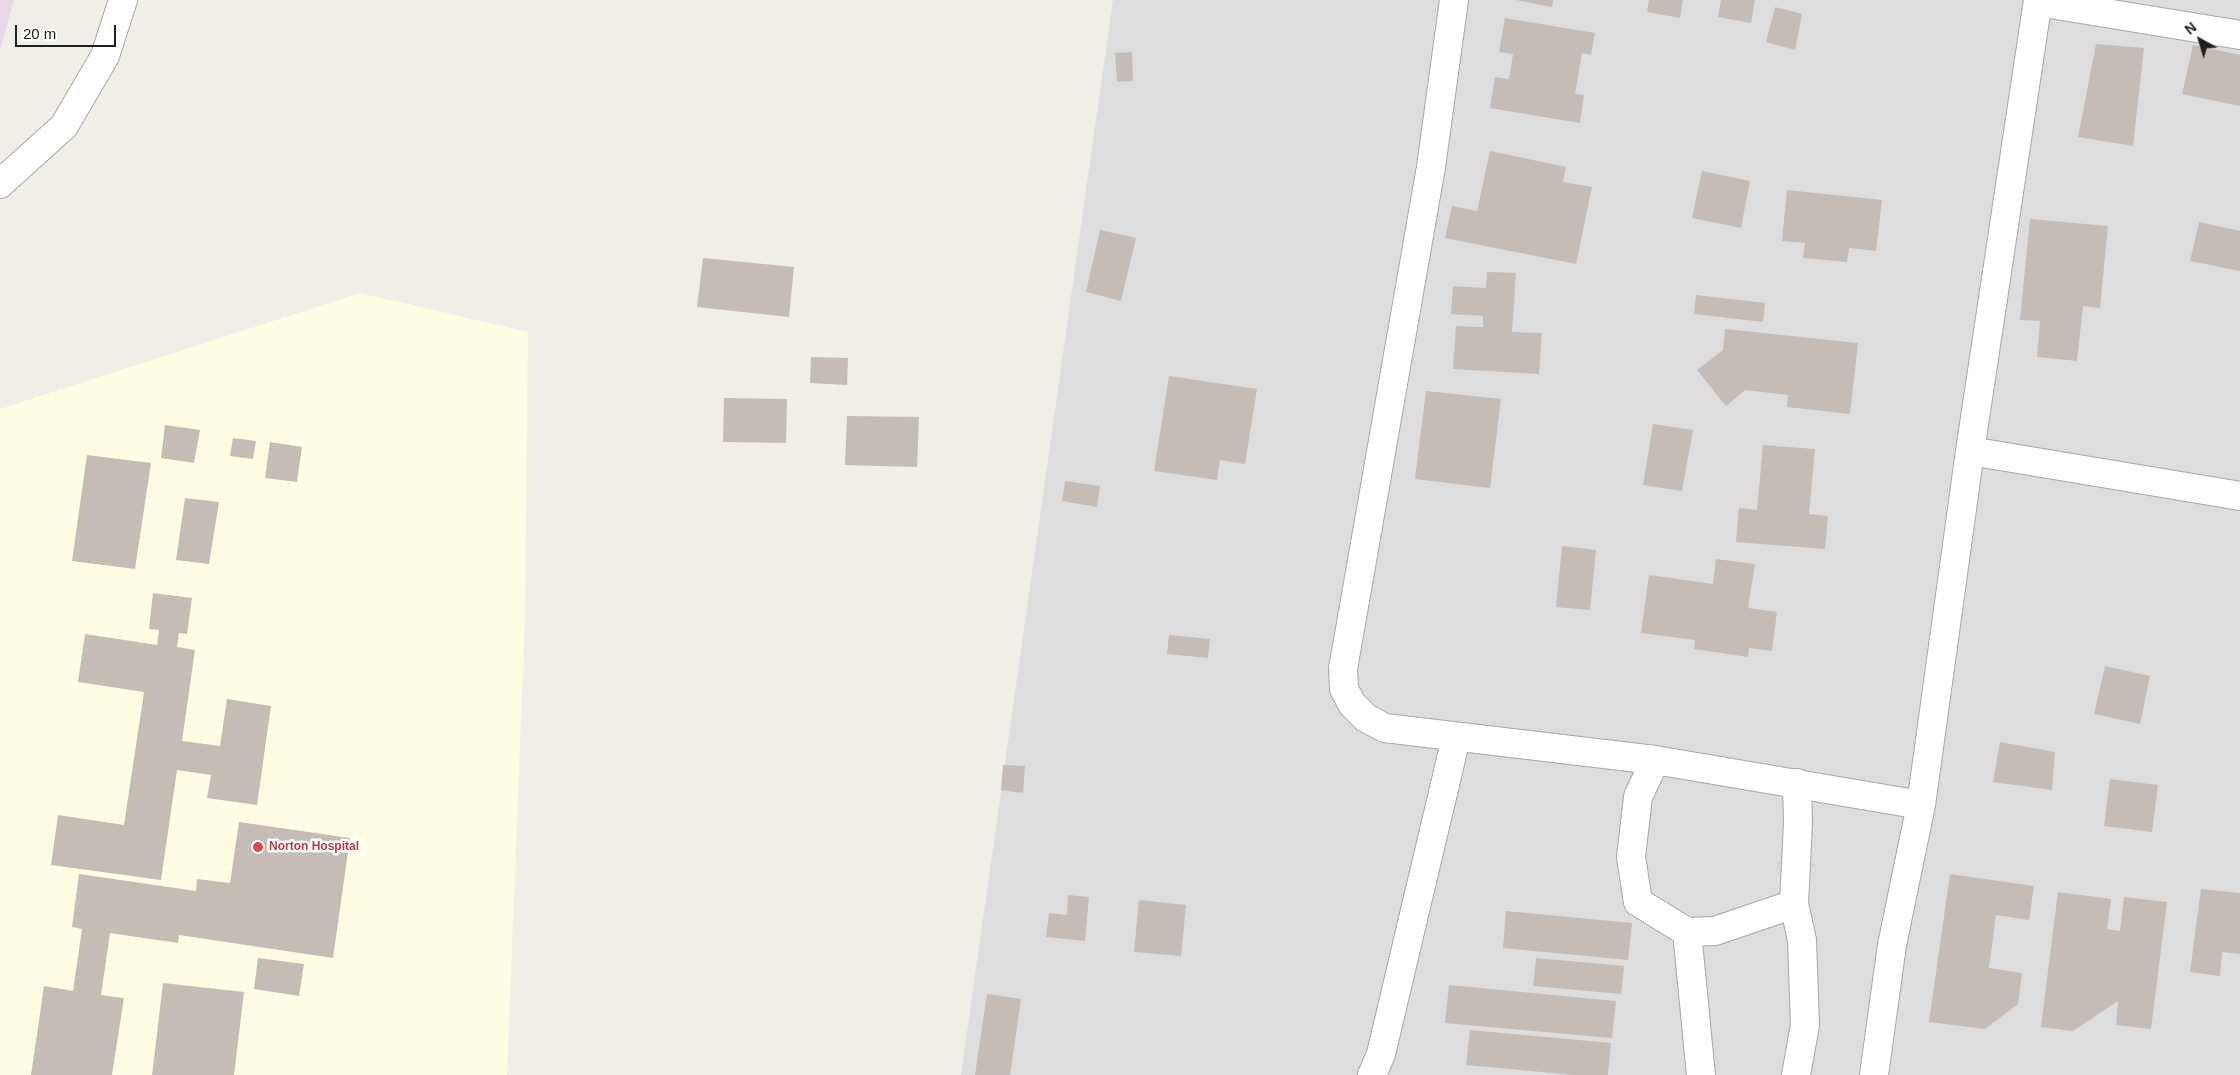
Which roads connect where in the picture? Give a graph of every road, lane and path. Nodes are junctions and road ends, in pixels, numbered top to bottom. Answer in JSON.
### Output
{"nodes":[{"id":1,"x":123,"y":0,"type":"edge"},
{"id":2,"x":1454,"y":0,"type":"edge"},
{"id":3,"x":2038,"y":1,"type":"edge"},
{"id":4,"x":2240,"y":35,"type":"edge"},
{"id":5,"x":0,"y":184,"type":"edge"},
{"id":6,"x":1970,"y":451,"type":"junction"},
{"id":7,"x":2240,"y":496,"type":"edge"},
{"id":8,"x":1456,"y":738,"type":"junction"},
{"id":9,"x":1655,"y":760,"type":"junction"},
{"id":10,"x":1797,"y":783,"type":"junction"},
{"id":11,"x":1921,"y":804,"type":"junction"},
{"id":12,"x":1794,"y":904,"type":"junction"},
{"id":13,"x":1687,"y":932,"type":"junction"},
{"id":14,"x":1372,"y":1075,"type":"edge"},
{"id":15,"x":1701,"y":1075,"type":"edge"},
{"id":16,"x":1796,"y":1075,"type":"edge"},
{"id":17,"x":1874,"y":1075,"type":"edge"}],
"edges":[{"from":1,"to":5,"type":"street"},
{"from":2,"to":8,"type":"street"},
{"from":3,"to":4,"type":"street"},
{"from":3,"to":6,"type":"street"},
{"from":6,"to":7,"type":"street"},
{"from":6,"to":11,"type":"street"},
{"from":8,"to":9,"type":"street"},
{"from":8,"to":14,"type":"street"},
{"from":9,"to":10,"type":"street"},
{"from":9,"to":13,"type":"street"},
{"from":10,"to":11,"type":"street"},
{"from":10,"to":12,"type":"street"},
{"from":11,"to":17,"type":"street"},
{"from":12,"to":13,"type":"street"},
{"from":12,"to":16,"type":"street"},
{"from":13,"to":15,"type":"street"}]}
